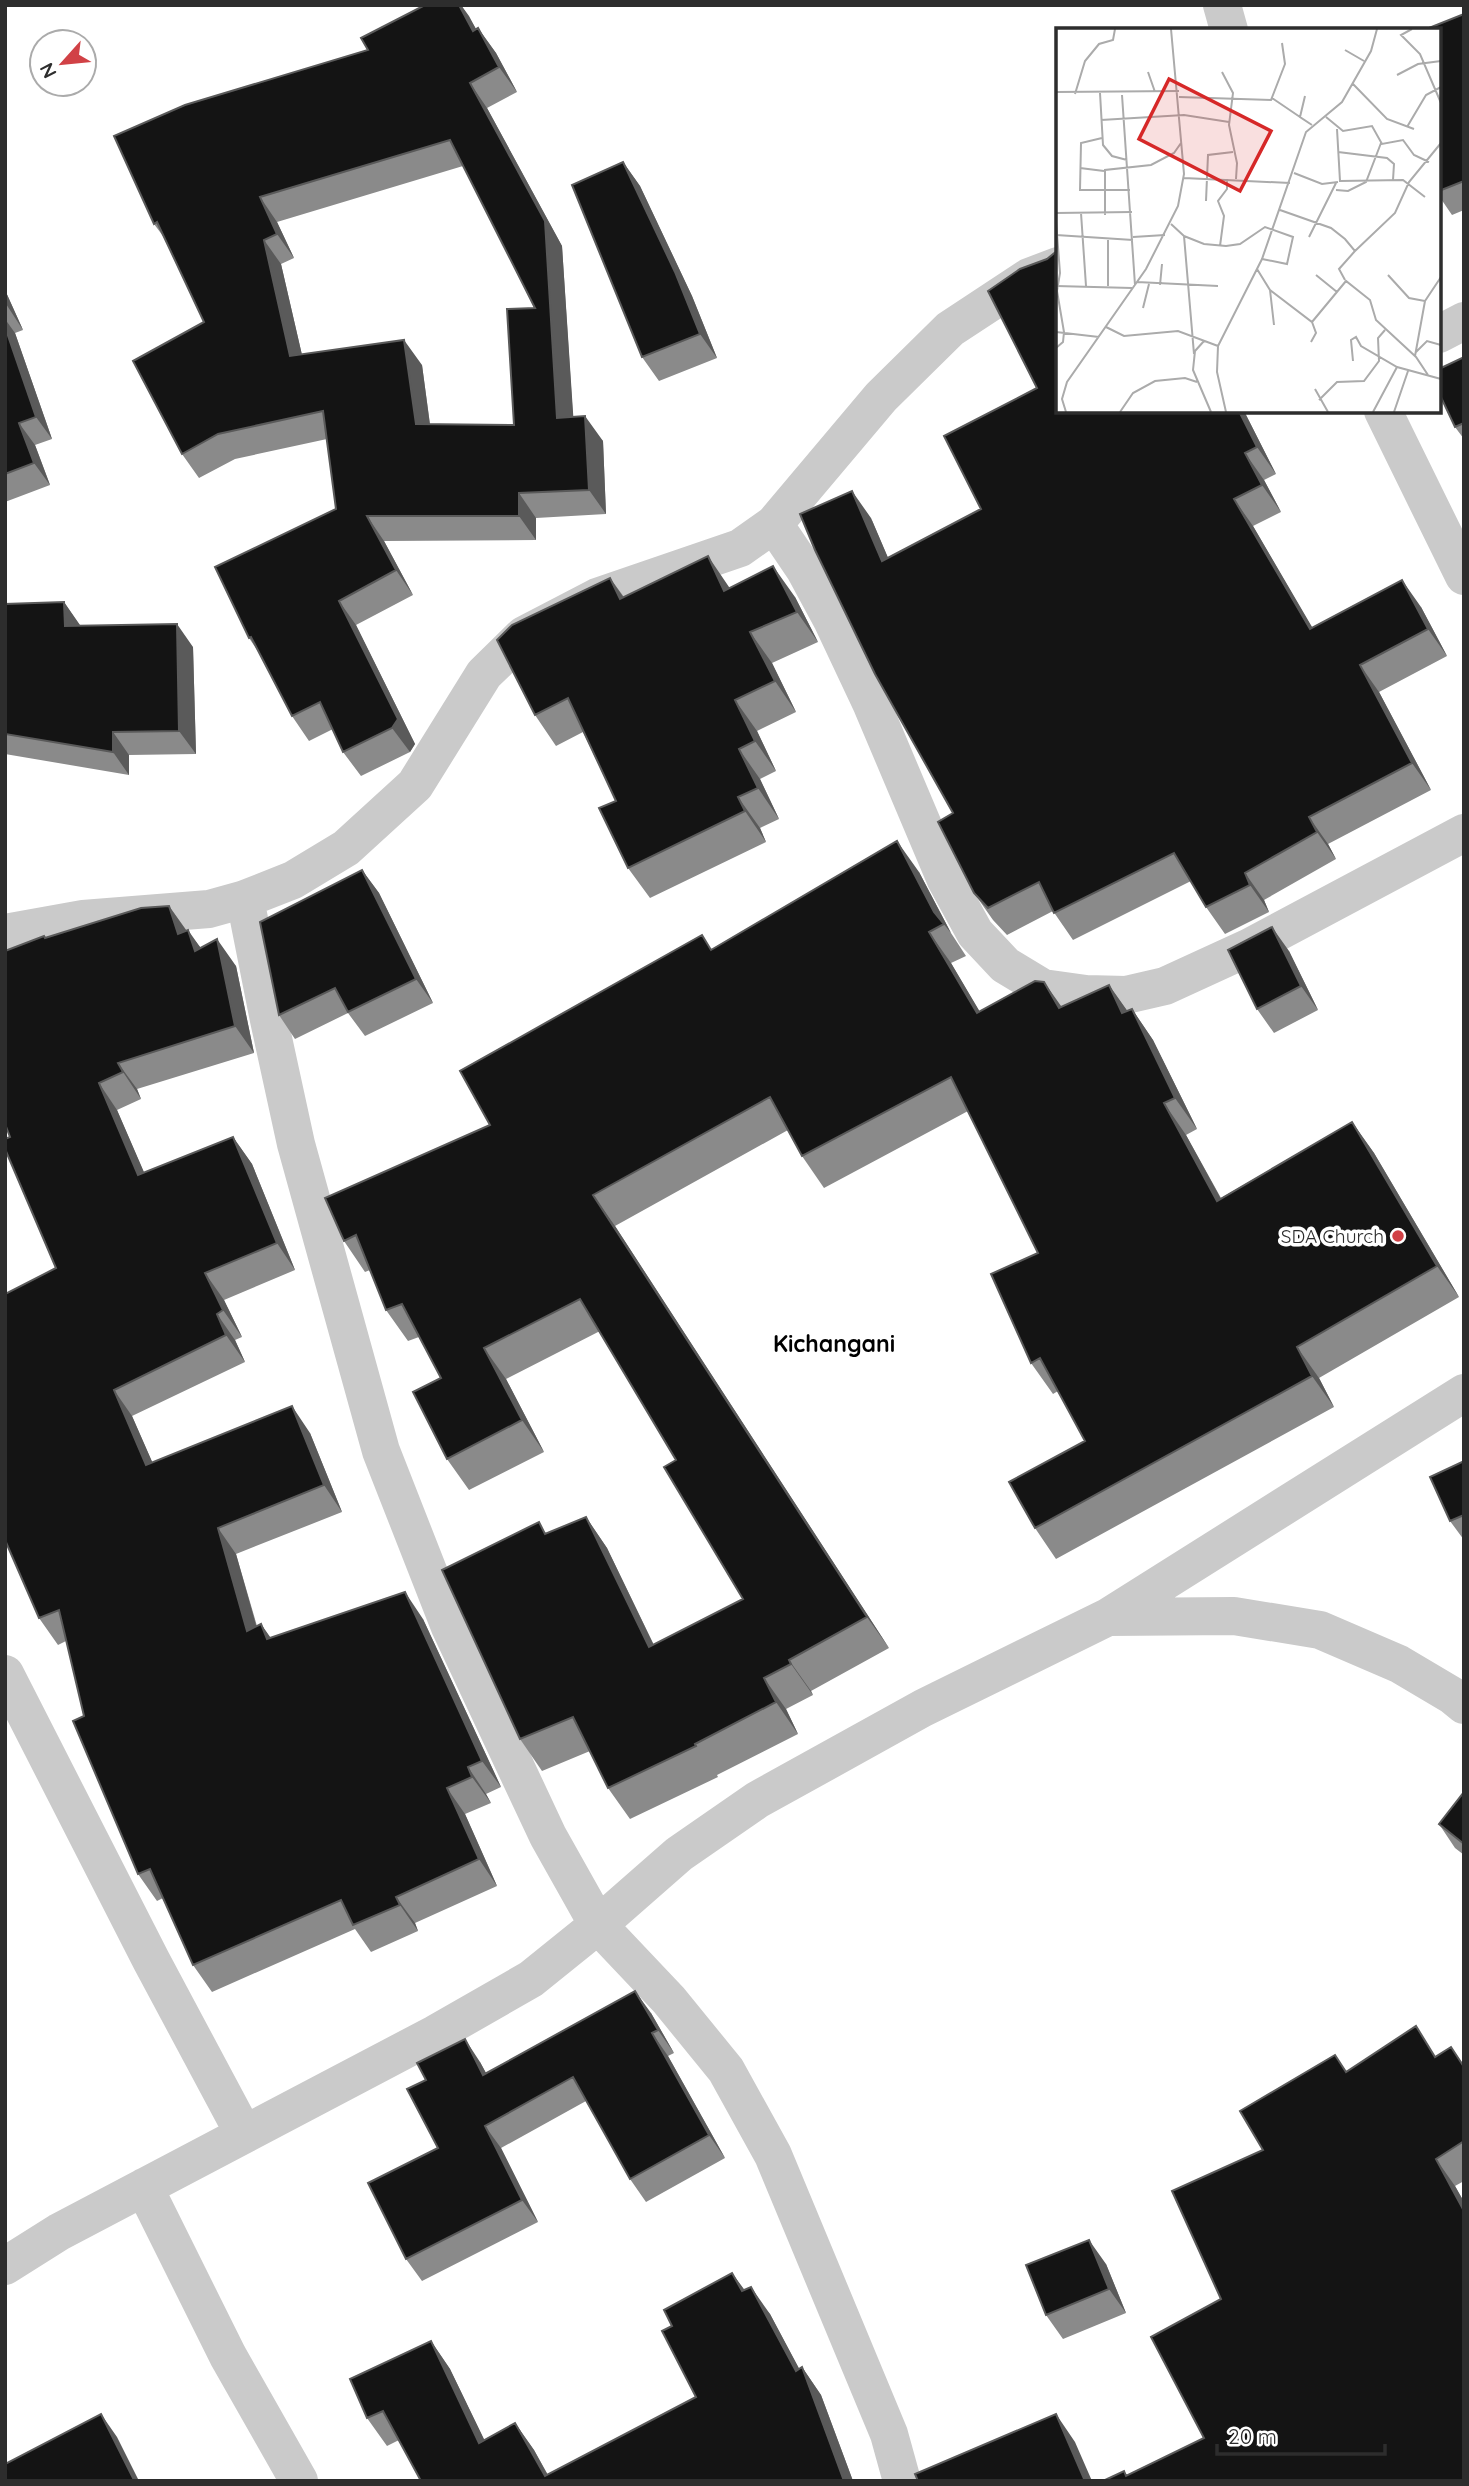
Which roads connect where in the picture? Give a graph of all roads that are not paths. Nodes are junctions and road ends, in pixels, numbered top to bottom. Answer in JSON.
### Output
{"nodes":[{"id":1,"x":1222,"y":5,"type":"edge"},
{"id":2,"x":1228,"y":28,"type":"edge"},
{"id":3,"x":1056,"y":267,"type":"edge"},
{"id":4,"x":1464,"y":321,"type":"edge"},
{"id":5,"x":1441,"y":333,"type":"edge"},
{"id":6,"x":1384,"y":413,"type":"edge"},
{"id":7,"x":774,"y":524,"type":"junction"},
{"id":8,"x":1464,"y":576,"type":"edge"},
{"id":9,"x":1464,"y":833,"type":"edge"},
{"id":10,"x":245,"y":899,"type":"junction"},
{"id":11,"x":5,"y":933,"type":"edge"},
{"id":12,"x":1464,"y":1393,"type":"edge"},
{"id":13,"x":1108,"y":1617,"type":"junction"},
{"id":14,"x":5,"y":1674,"type":"edge"},
{"id":15,"x":1464,"y":1705,"type":"edge"},
{"id":16,"x":598,"y":1925,"type":"junction"},
{"id":17,"x":244,"y":2134,"type":"junction"},
{"id":18,"x":144,"y":2187,"type":"junction"},
{"id":19,"x":5,"y":2266,"type":"edge"},
{"id":20,"x":299,"y":2481,"type":"edge"},
{"id":21,"x":902,"y":2481,"type":"edge"}],
"edges":[{"from":1,"to":2,"type":"street"},
{"from":3,"to":7,"type":"street"},
{"from":4,"to":5,"type":"street"},
{"from":6,"to":8,"type":"street"},
{"from":7,"to":9,"type":"street"},
{"from":7,"to":10,"type":"street"},
{"from":10,"to":11,"type":"street"},
{"from":10,"to":16,"type":"street"},
{"from":12,"to":13,"type":"street"},
{"from":13,"to":15,"type":"street"},
{"from":13,"to":16,"type":"street"},
{"from":14,"to":17,"type":"street"},
{"from":16,"to":17,"type":"street"},
{"from":16,"to":21,"type":"street"},
{"from":17,"to":18,"type":"street"},
{"from":18,"to":19,"type":"street"},
{"from":18,"to":20,"type":"street"}]}
